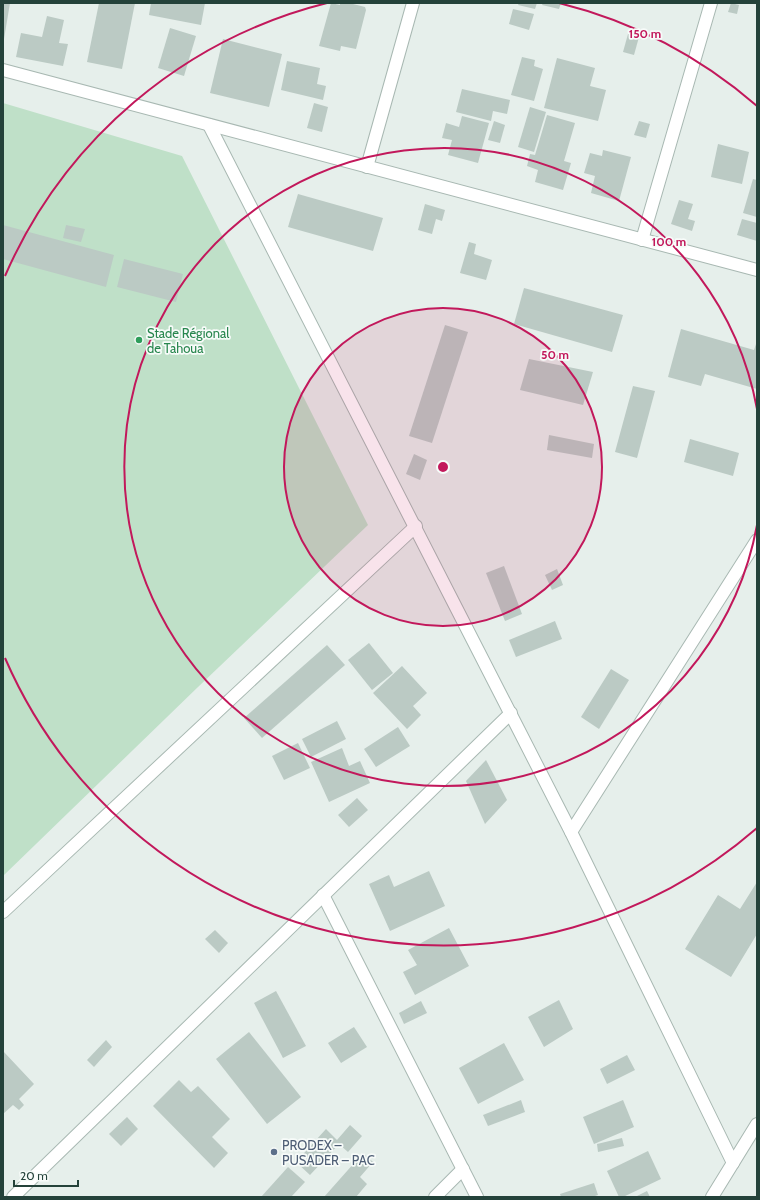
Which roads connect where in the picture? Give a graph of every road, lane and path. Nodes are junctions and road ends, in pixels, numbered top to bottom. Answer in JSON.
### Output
{"nodes":[{"id":1,"x":413,"y":3,"type":"edge"},
{"id":2,"x":711,"y":3,"type":"edge"},
{"id":3,"x":3,"y":70,"type":"edge"},
{"id":4,"x":209,"y":125,"type":"junction"},
{"id":5,"x":367,"y":167,"type":"junction"},
{"id":6,"x":642,"y":240,"type":"junction"},
{"id":7,"x":757,"y":270,"type":"edge"},
{"id":8,"x":416,"y":526,"type":"junction"},
{"id":9,"x":757,"y":540,"type":"edge"},
{"id":10,"x":511,"y":713,"type":"junction"},
{"id":11,"x":571,"y":832,"type":"junction"},
{"id":12,"x":323,"y":895,"type":"junction"},
{"id":13,"x":3,"y":912,"type":"edge"},
{"id":14,"x":757,"y":1124,"type":"edge"},
{"id":15,"x":733,"y":1163,"type":"junction"},
{"id":16,"x":462,"y":1170,"type":"junction"},
{"id":17,"x":12,"y":1197,"type":"edge"},
{"id":18,"x":435,"y":1197,"type":"edge"},
{"id":19,"x":477,"y":1197,"type":"edge"},
{"id":20,"x":712,"y":1197,"type":"edge"}],
"edges":[{"from":1,"to":5,"type":"street"},
{"from":2,"to":6,"type":"street"},
{"from":3,"to":4,"type":"street"},
{"from":4,"to":5,"type":"street"},
{"from":4,"to":8,"type":"street"},
{"from":5,"to":6,"type":"street"},
{"from":6,"to":7,"type":"street"},
{"from":8,"to":10,"type":"street"},
{"from":8,"to":13,"type":"street"},
{"from":9,"to":11,"type":"street"},
{"from":10,"to":11,"type":"street"},
{"from":10,"to":12,"type":"street"},
{"from":11,"to":15,"type":"street"},
{"from":12,"to":16,"type":"street"},
{"from":12,"to":17,"type":"street"},
{"from":14,"to":15,"type":"street"},
{"from":15,"to":20,"type":"street"},
{"from":16,"to":18,"type":"street"},
{"from":16,"to":19,"type":"street"}]}
